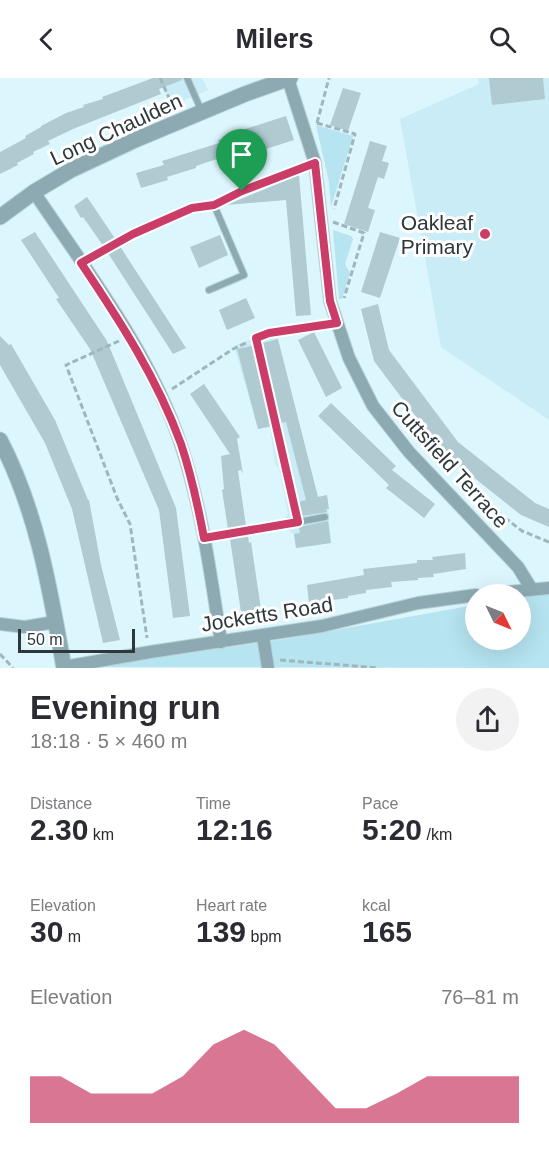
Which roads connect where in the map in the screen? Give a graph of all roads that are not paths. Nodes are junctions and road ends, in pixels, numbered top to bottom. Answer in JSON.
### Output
{"nodes":[{"id":1,"x":187,"y":78,"type":"edge"},
{"id":2,"x":289,"y":79,"type":"edge"},
{"id":3,"x":203,"y":112,"type":"junction"},
{"id":4,"x":315,"y":163,"type":"junction"},
{"id":5,"x":34,"y":192,"type":"junction"},
{"id":6,"x":0,"y":217,"type":"edge"},
{"id":7,"x":209,"y":290,"type":"dead end"},
{"id":8,"x":256,"y":338,"type":"road end"},
{"id":9,"x":0,"y":440,"type":"edge"},
{"id":10,"x":325,"y":517,"type":"dead end"},
{"id":11,"x":298,"y":522,"type":"junction"},
{"id":12,"x":204,"y":538,"type":"junction"},
{"id":13,"x":529,"y":584,"type":"edge"},
{"id":14,"x":531,"y":588,"type":"edge"},
{"id":15,"x":549,"y":588,"type":"edge"},
{"id":16,"x":465,"y":597,"type":"edge"},
{"id":17,"x":55,"y":622,"type":"junction"},
{"id":18,"x":0,"y":624,"type":"edge"},
{"id":19,"x":263,"y":636,"type":"junction"},
{"id":20,"x":221,"y":642,"type":"junction"},
{"id":21,"x":267,"y":663,"type":"edge"},
{"id":22,"x":64,"y":667,"type":"edge"}],
"edges":[{"from":1,"to":3,"type":"lane"},
{"from":2,"to":3,"type":"street","name":"Long Chaulden"},
{"from":2,"to":4,"type":"street","name":"Cuttsfield Terrace"},
{"from":3,"to":5,"type":"street","name":"Long Chaulden"},
{"from":4,"to":7,"type":"lane"},
{"from":4,"to":13,"type":"street","name":"Cuttsfield Terrace"},
{"from":5,"to":6,"type":"street","name":"Long Chaulden"},
{"from":5,"to":12,"type":"street"},
{"from":8,"to":11,"type":"lane"},
{"from":9,"to":17,"type":"street"},
{"from":10,"to":11,"type":"lane"},
{"from":11,"to":12,"type":"lane"},
{"from":12,"to":20,"type":"street"},
{"from":14,"to":15,"type":"street"},
{"from":16,"to":19,"type":"street","name":"Jocketts Road"},
{"from":17,"to":18,"type":"street"},
{"from":17,"to":22,"type":"street"},
{"from":19,"to":20,"type":"street","name":"Jocketts Road"},
{"from":19,"to":21,"type":"street"},
{"from":20,"to":22,"type":"street","name":"Jocketts Road"}]}
